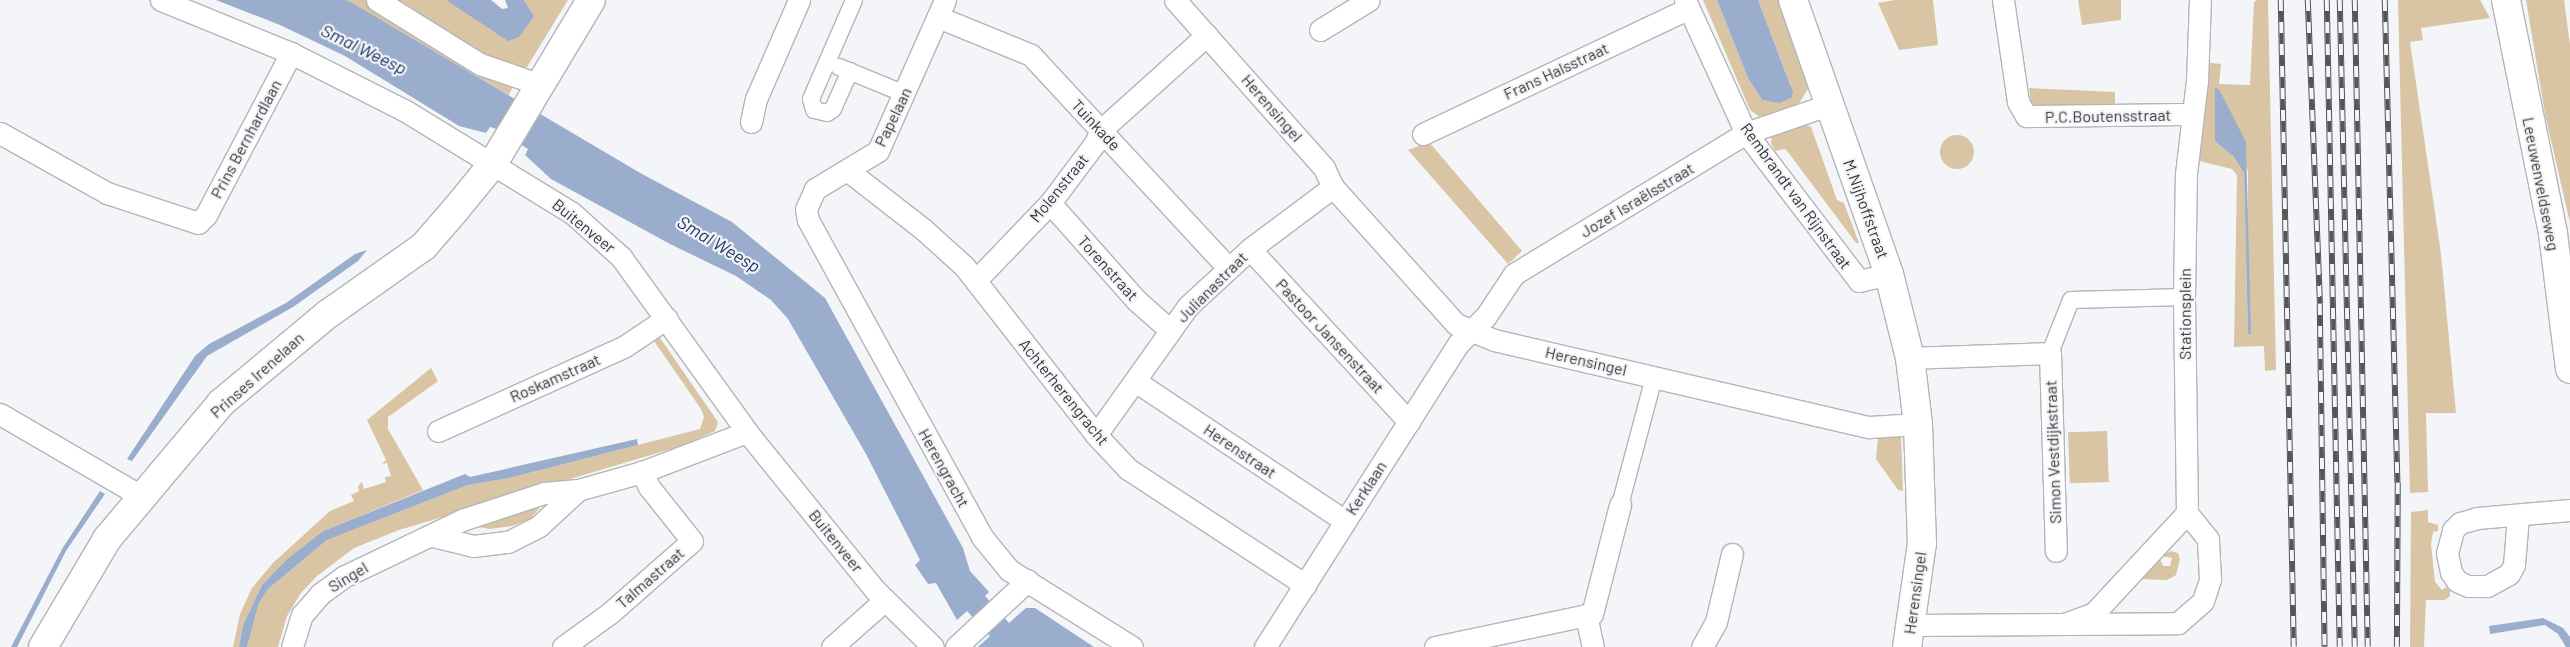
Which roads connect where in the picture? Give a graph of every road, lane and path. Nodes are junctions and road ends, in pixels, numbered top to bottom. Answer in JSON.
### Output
{"nodes":[{"id":1,"x":161,"y":0,"type":"edge"},
{"id":2,"x":377,"y":0,"type":"edge"},
{"id":3,"x":590,"y":0,"type":"edge"},
{"id":4,"x":799,"y":0,"type":"edge"},
{"id":5,"x":854,"y":0,"type":"edge"},
{"id":6,"x":1175,"y":0,"type":"edge"},
{"id":7,"x":1369,"y":0,"type":"edge"},
{"id":8,"x":1793,"y":0,"type":"edge"},
{"id":9,"x":2004,"y":0,"type":"edge"},
{"id":10,"x":2200,"y":0,"type":"edge"},
{"id":11,"x":2506,"y":0,"type":"edge"},
{"id":12,"x":2521,"y":0,"type":"edge"},
{"id":13,"x":1687,"y":4,"type":"edge"},
{"id":14,"x":941,"y":8,"type":"edge"},
{"id":15,"x":1320,"y":30,"type":"dead end"},
{"id":16,"x":1207,"y":35,"type":"junction"},
{"id":17,"x":291,"y":53,"type":"junction"},
{"id":18,"x":828,"y":62,"type":"junction"},
{"id":19,"x":850,"y":71,"type":"junction"},
{"id":20,"x":537,"y":91,"type":"junction"},
{"id":21,"x":905,"y":94,"type":"junction"},
{"id":22,"x":1828,"y":105,"type":"junction"},
{"id":23,"x":2191,"y":114,"type":"junction"},
{"id":24,"x":750,"y":122,"type":"dead end"},
{"id":25,"x":1101,"y":130,"type":"junction"},
{"id":26,"x":0,"y":133,"type":"edge"},
{"id":27,"x":1746,"y":133,"type":"junction"},
{"id":28,"x":1423,"y":134,"type":"dead end"},
{"id":29,"x":492,"y":165,"type":"junction"},
{"id":30,"x":847,"y":170,"type":"junction"},
{"id":31,"x":1333,"y":187,"type":"junction"},
{"id":32,"x":1050,"y":203,"type":"junction"},
{"id":33,"x":815,"y":233,"type":"joint"},
{"id":34,"x":1250,"y":249,"type":"junction"},
{"id":35,"x":2570,"y":258,"type":"edge"},
{"id":36,"x":1228,"y":268,"type":"junction"},
{"id":37,"x":1889,"y":274,"type":"junction"},
{"id":38,"x":976,"y":280,"type":"junction"},
{"id":39,"x":2184,"y":297,"type":"junction"},
{"id":40,"x":667,"y":318,"type":"junction"},
{"id":41,"x":1170,"y":330,"type":"junction"},
{"id":42,"x":1471,"y":331,"type":"junction"},
{"id":43,"x":2050,"y":353,"type":"junction"},
{"id":44,"x":1910,"y":358,"type":"junction"},
{"id":45,"x":2570,"y":369,"type":"edge"},
{"id":46,"x":1654,"y":377,"type":"junction"},
{"id":47,"x":1135,"y":381,"type":"junction"},
{"id":48,"x":0,"y":414,"type":"edge"},
{"id":49,"x":1409,"y":422,"type":"junction"},
{"id":50,"x":1918,"y":424,"type":"junction"},
{"id":51,"x":438,"y":431,"type":"dead end"},
{"id":52,"x":747,"y":432,"type":"junction"},
{"id":53,"x":1096,"y":435,"type":"junction"},
{"id":54,"x":642,"y":472,"type":"junction"},
{"id":55,"x":578,"y":490,"type":"junction"},
{"id":56,"x":141,"y":496,"type":"junction"},
{"id":57,"x":1620,"y":505,"type":"joint"},
{"id":58,"x":2570,"y":510,"type":"edge"},
{"id":59,"x":2187,"y":513,"type":"junction"},
{"id":60,"x":2518,"y":516,"type":"dead end"},
{"id":61,"x":1344,"y":520,"type":"junction"},
{"id":62,"x":433,"y":536,"type":"junction"},
{"id":63,"x":2056,"y":551,"type":"dead end"},
{"id":64,"x":1732,"y":554,"type":"dead end"},
{"id":65,"x":1028,"y":580,"type":"junction"},
{"id":66,"x":1305,"y":585,"type":"junction"},
{"id":67,"x":885,"y":600,"type":"junction"},
{"id":68,"x":1586,"y":616,"type":"junction"},
{"id":69,"x":1716,"y":622,"type":"junction"},
{"id":70,"x":2064,"y":624,"type":"junction"},
{"id":71,"x":1909,"y":636,"type":"edge"},
{"id":72,"x":963,"y":640,"type":"edge"},
{"id":73,"x":43,"y":647,"type":"edge"},
{"id":74,"x":292,"y":647,"type":"edge"},
{"id":75,"x":563,"y":647,"type":"edge"},
{"id":76,"x":832,"y":647,"type":"edge"},
{"id":77,"x":933,"y":647,"type":"edge"},
{"id":78,"x":1132,"y":647,"type":"edge"},
{"id":79,"x":1265,"y":647,"type":"edge"},
{"id":80,"x":1435,"y":647,"type":"edge"},
{"id":81,"x":1593,"y":647,"type":"edge"},
{"id":82,"x":1702,"y":647,"type":"edge"},
{"id":83,"x":1720,"y":647,"type":"edge"}],
"edges":[{"from":1,"to":17,"type":"street","name":"Buitenveer"},
{"from":2,"to":20,"type":"street"},
{"from":3,"to":20,"type":"main road","name":"Prinses Irenelaan"},
{"from":4,"to":24,"type":"street"},
{"from":5,"to":18,"type":"street"},
{"from":6,"to":16,"type":"street","name":"Herensingel"},
{"from":7,"to":15,"type":"street"},
{"from":8,"to":22,"type":"main road","name":"M.Nijhoffstraat"},
{"from":9,"to":23,"type":"street","name":"P.C.Boutensstraat"},
{"from":10,"to":23,"type":"street","name":"Stationsplein"},
{"from":11,"to":45,"type":"main road","name":"Leeuwenveldseweg"},
{"from":12,"to":35,"type":"main road","name":"Leeuwenveldseweg"},
{"from":13,"to":27,"type":"street","name":"Rembrandt van Rijnstraat"},
{"from":13,"to":28,"type":"street","name":"Frans Halsstraat"},
{"from":14,"to":21,"type":"street","name":"Papelaan"},
{"from":14,"to":25,"type":"street","name":"Tuinkade"},
{"from":16,"to":25,"type":"street","name":"Molenstraat"},
{"from":16,"to":31,"type":"street","name":"Herensingel"},
{"from":17,"to":26,"type":"street","name":"Prins Bernhardlaan"},
{"from":17,"to":29,"type":"street","name":"Buitenveer"},
{"from":18,"to":19,"type":"street"},
{"from":18,"to":19,"type":"street"},
{"from":19,"to":21,"type":"street"},
{"from":20,"to":29,"type":"main road","name":"Prinses Irenelaan"},
{"from":21,"to":30,"type":"street","name":"Papelaan"},
{"from":22,"to":27,"type":"street","name":"Jozef Israëlsstraat"},
{"from":22,"to":37,"type":"main road","name":"M.Nijhoffstraat"},
{"from":23,"to":39,"type":"street","name":"Stationsplein"},
{"from":25,"to":32,"type":"street","name":"Molenstraat"},
{"from":25,"to":36,"type":"street","name":"Tuinkade"},
{"from":27,"to":37,"type":"street","name":"Rembrandt van Rijnstraat"},
{"from":27,"to":42,"type":"street","name":"Jozef Israëlsstraat"},
{"from":29,"to":40,"type":"street","name":"Buitenveer"},
{"from":29,"to":56,"type":"main road","name":"Prinses Irenelaan"},
{"from":30,"to":33,"type":"street","name":"Papelaan"},
{"from":30,"to":38,"type":"street","name":"Achterherengracht"},
{"from":31,"to":34,"type":"street","name":"Julianastraat"},
{"from":31,"to":42,"type":"street","name":"Herensingel"},
{"from":32,"to":38,"type":"street","name":"Molenstraat"},
{"from":32,"to":41,"type":"street","name":"Torenstraat"},
{"from":33,"to":65,"type":"street","name":"Herengracht"},
{"from":34,"to":36,"type":"street","name":"Julianastraat"},
{"from":34,"to":49,"type":"street","name":"Pastoor Jansenstraat"},
{"from":36,"to":41,"type":"street","name":"Julianastraat"},
{"from":37,"to":44,"type":"main road","name":"M.Nijhoffstraat"},
{"from":38,"to":53,"type":"street","name":"Achterherengracht"},
{"from":39,"to":43,"type":"street","name":"Simon Vestdijkstraat"},
{"from":39,"to":59,"type":"street","name":"Stationsplein"},
{"from":40,"to":51,"type":"street","name":"Roskamstraat"},
{"from":40,"to":52,"type":"street","name":"Buitenveer"},
{"from":41,"to":47,"type":"street","name":"Julianastraat"},
{"from":42,"to":46,"type":"street","name":"Herensingel"},
{"from":42,"to":49,"type":"street","name":"Kerklaan"},
{"from":43,"to":44,"type":"street"},
{"from":43,"to":63,"type":"street","name":"Simon Vestdijkstraat"},
{"from":44,"to":50,"type":"main road","name":"M.Nijhoffstraat"},
{"from":46,"to":50,"type":"street","name":"Herensingel"},
{"from":46,"to":57,"type":"street"},
{"from":47,"to":53,"type":"street","name":"Julianastraat"},
{"from":47,"to":61,"type":"street","name":"Herenstraat"},
{"from":48,"to":56,"type":"street"},
{"from":49,"to":61,"type":"street","name":"Kerklaan"},
{"from":50,"to":71,"type":"main road","name":"Herensingel"},
{"from":52,"to":54,"type":"street","name":"Singel"},
{"from":52,"to":67,"type":"street","name":"Buitenveer"},
{"from":53,"to":66,"type":"street","name":"Achterherengracht"},
{"from":54,"to":55,"type":"street","name":"Singel"},
{"from":54,"to":75,"type":"street","name":"Talmastraat"},
{"from":55,"to":62,"type":"street","name":"Singel"},
{"from":55,"to":62,"type":"street","name":"Singel"},
{"from":56,"to":73,"type":"main road","name":"Prinses Irenelaan"},
{"from":57,"to":68,"type":"street"},
{"from":58,"to":60,"type":"street"},
{"from":59,"to":70,"type":"street"},
{"from":59,"to":70,"type":"street"},
{"from":61,"to":66,"type":"street","name":"Kerklaan"},
{"from":62,"to":74,"type":"street","name":"Singel"},
{"from":64,"to":69,"type":"street"},
{"from":65,"to":72,"type":"street"},
{"from":65,"to":78,"type":"street","name":"Herengracht"},
{"from":66,"to":79,"type":"street","name":"Kerklaan"},
{"from":67,"to":76,"type":"street"},
{"from":67,"to":77,"type":"street","name":"Buitenveer"},
{"from":68,"to":80,"type":"street"},
{"from":68,"to":81,"type":"street"},
{"from":69,"to":82,"type":"street"},
{"from":69,"to":83,"type":"street"},
{"from":70,"to":71,"type":"street"}]}
